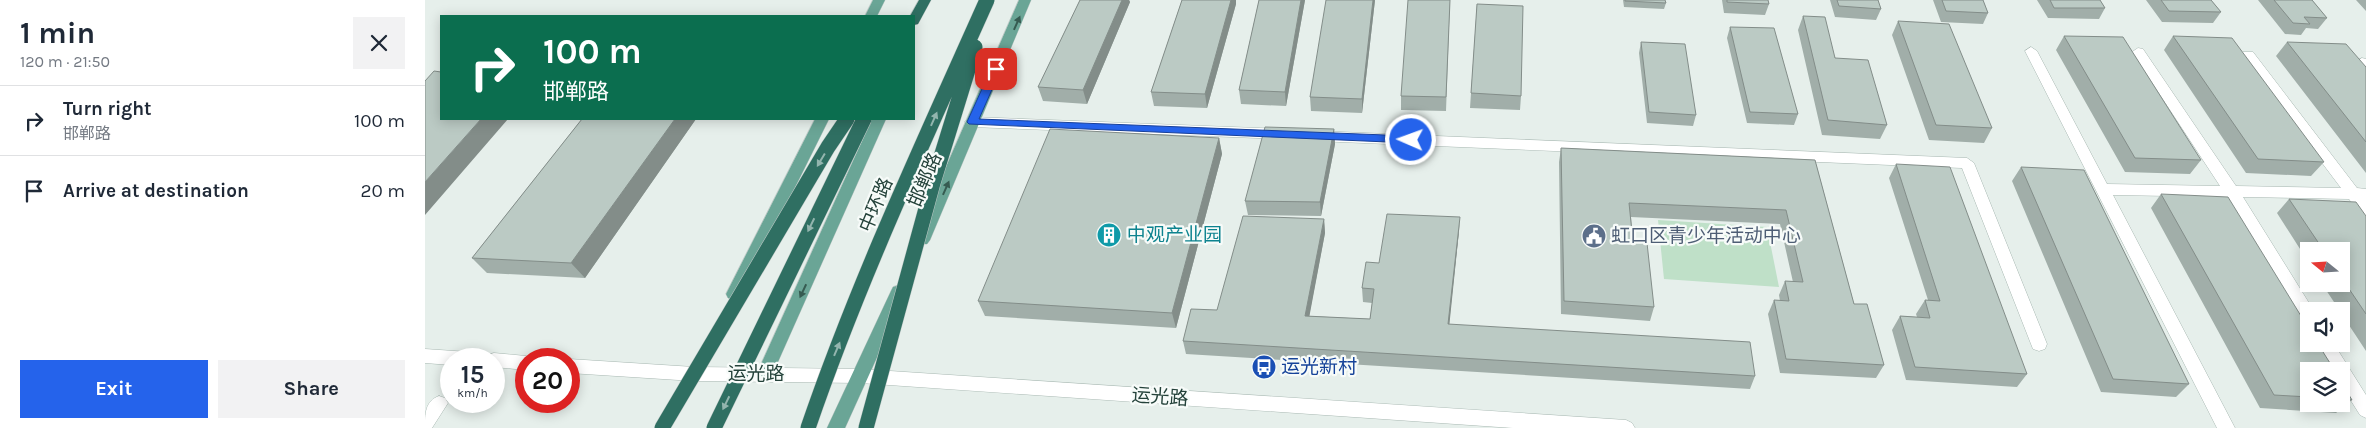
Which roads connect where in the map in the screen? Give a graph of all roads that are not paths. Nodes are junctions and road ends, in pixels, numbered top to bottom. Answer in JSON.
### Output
{"nodes":[{"id":1,"x":879,"y":0,"type":"edge"},
{"id":2,"x":884,"y":0,"type":"edge"},
{"id":3,"x":925,"y":0,"type":"edge"},
{"id":4,"x":989,"y":0,"type":"edge"},
{"id":5,"x":1025,"y":0,"type":"edge"},
{"id":6,"x":872,"y":15,"type":"edge"},
{"id":7,"x":883,"y":15,"type":"edge"},
{"id":8,"x":915,"y":19,"type":"edge"},
{"id":9,"x":2031,"y":51,"type":"dead end"},
{"id":10,"x":2138,"y":52,"type":"dead end"},
{"id":11,"x":2248,"y":55,"type":"dead end"},
{"id":12,"x":821,"y":120,"type":"edge"},
{"id":13,"x":846,"y":120,"type":"edge"},
{"id":14,"x":864,"y":120,"type":"edge"},
{"id":15,"x":879,"y":120,"type":"edge"},
{"id":16,"x":972,"y":122,"type":"junction"},
{"id":17,"x":2103,"y":189,"type":"junction"},
{"id":18,"x":2232,"y":192,"type":"junction"},
{"id":19,"x":2360,"y":194,"type":"edge"},
{"id":20,"x":2366,"y":211,"type":"edge"},
{"id":21,"x":909,"y":268,"type":"junction"},
{"id":22,"x":2300,"y":302,"type":"edge"},
{"id":23,"x":2039,"y":344,"type":"dead end"},
{"id":24,"x":2330,"y":352,"type":"edge"},
{"id":25,"x":425,"y":356,"type":"edge"},
{"id":26,"x":440,"y":357,"type":"edge"},
{"id":27,"x":580,"y":367,"type":"edge"},
{"id":28,"x":765,"y":373,"type":"junction"},
{"id":29,"x":694,"y":374,"type":"junction"},
{"id":30,"x":860,"y":376,"type":"junction"},
{"id":31,"x":439,"y":403,"type":"dead end"},
{"id":32,"x":2366,"y":410,"type":"edge"},
{"id":33,"x":425,"y":423,"type":"edge"},
{"id":34,"x":662,"y":428,"type":"edge"},
{"id":35,"x":670,"y":428,"type":"edge"},
{"id":36,"x":714,"y":428,"type":"edge"},
{"id":37,"x":807,"y":428,"type":"edge"},
{"id":38,"x":836,"y":428,"type":"edge"},
{"id":39,"x":845,"y":428,"type":"edge"},
{"id":40,"x":866,"y":428,"type":"edge"},
{"id":41,"x":1627,"y":428,"type":"edge"},
{"id":42,"x":2226,"y":428,"type":"edge"}],
"edges":[{"from":1,"to":6,"type":"main road"},
{"from":2,"to":7,"type":"main road"},
{"from":3,"to":8,"type":"highway"},
{"from":4,"to":21,"type":"highway","bridge":true},
{"from":37,"to":4,"type":"highway","name":"中环路","one_way":true,"bridge":true},
{"from":16,"to":5,"type":"main road","name":"邯郸路","one_way":true},
{"from":9,"to":17,"type":"street"},
{"from":10,"to":18,"type":"street"},
{"from":11,"to":19,"type":"street"},
{"from":12,"to":29,"type":"main road"},
{"from":13,"to":34,"type":"highway","one_way":true,"bridge":true},
{"from":14,"to":36,"type":"highway","one_way":true,"bridge":true},
{"from":15,"to":28,"type":"main road","one_way":true},
{"from":21,"to":16,"type":"main road","name":"邯郸路","one_way":true},
{"from":16,"to":23,"type":"street"},
{"from":17,"to":18,"type":"street"},
{"from":17,"to":42,"type":"street"},
{"from":18,"to":19,"type":"street"},
{"from":18,"to":22,"type":"street"},
{"from":19,"to":20,"type":"street"},
{"from":21,"to":30,"type":"main road","name":"邯郸路"},
{"from":21,"to":40,"type":"highway","bridge":true},
{"from":24,"to":32,"type":"street"},
{"from":25,"to":26,"type":"street"},
{"from":27,"to":29,"type":"street","name":"运光路"},
{"from":28,"to":29,"type":"street","name":"运光路"},
{"from":28,"to":30,"type":"street","name":"运光路"},
{"from":29,"to":35,"type":"main road"},
{"from":30,"to":38,"type":"main road","name":"邯郸路"},
{"from":30,"to":39,"type":"main road","name":"邯郸路"},
{"from":30,"to":41,"type":"street","name":"运光路"},
{"from":31,"to":33,"type":"street"}]}
